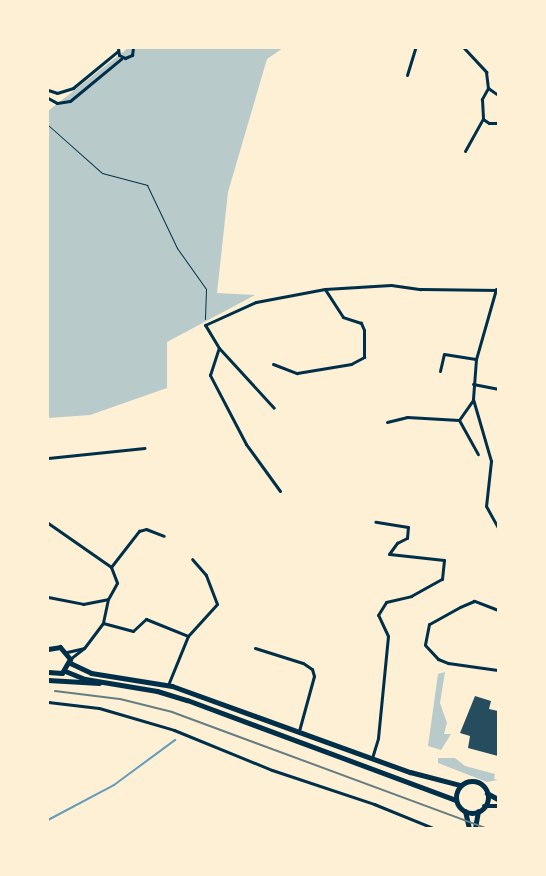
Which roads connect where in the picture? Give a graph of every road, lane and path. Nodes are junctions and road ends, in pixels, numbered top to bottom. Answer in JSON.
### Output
{"nodes":[{"id":1,"x":134,"y":48,"type":"edge"},
{"id":2,"x":416,"y":48,"type":"edge"},
{"id":3,"x":464,"y":48,"type":"edge"},
{"id":4,"x":118,"y":49,"type":"edge"},
{"id":5,"x":122,"y":58,"type":"junction"},
{"id":6,"x":407,"y":75,"type":"dead end"},
{"id":7,"x":488,"y":88,"type":"junction"},
{"id":8,"x":48,"y":90,"type":"edge"},
{"id":9,"x":498,"y":95,"type":"edge"},
{"id":10,"x":48,"y":98,"type":"edge"},
{"id":11,"x":483,"y":119,"type":"junction"},
{"id":12,"x":498,"y":123,"type":"edge"},
{"id":13,"x":48,"y":125,"type":"edge"},
{"id":14,"x":465,"y":151,"type":"dead end"},
{"id":15,"x":325,"y":289,"type":"junction"},
{"id":16,"x":497,"y":290,"type":"edge"},
{"id":17,"x":205,"y":325,"type":"junction"},
{"id":18,"x":219,"y":348,"type":"junction"},
{"id":19,"x":476,"y":360,"type":"junction"},
{"id":20,"x":273,"y":364,"type":"dead end"},
{"id":21,"x":440,"y":371,"type":"dead end"},
{"id":22,"x":473,"y":384,"type":"junction"},
{"id":23,"x":498,"y":389,"type":"edge"},
{"id":24,"x":473,"y":399,"type":"junction"},
{"id":25,"x":274,"y":408,"type":"dead end"},
{"id":26,"x":459,"y":420,"type":"junction"},
{"id":27,"x":386,"y":422,"type":"dead end"},
{"id":28,"x":144,"y":448,"type":"dead end"},
{"id":29,"x":478,"y":454,"type":"dead end"},
{"id":30,"x":48,"y":458,"type":"edge"},
{"id":31,"x":280,"y":490,"type":"dead end"},
{"id":32,"x":375,"y":522,"type":"dead end"},
{"id":33,"x":48,"y":523,"type":"edge"},
{"id":34,"x":498,"y":528,"type":"edge"},
{"id":35,"x":164,"y":536,"type":"dead end"},
{"id":36,"x":192,"y":558,"type":"dead end"},
{"id":37,"x":111,"y":567,"type":"junction"},
{"id":38,"x":48,"y":597,"type":"edge"},
{"id":39,"x":108,"y":599,"type":"junction"},
{"id":40,"x":498,"y":610,"type":"edge"},
{"id":41,"x":103,"y":623,"type":"junction"},
{"id":42,"x":188,"y":636,"type":"junction"},
{"id":43,"x":48,"y":643,"type":"edge"},
{"id":44,"x":60,"y":647,"type":"junction"},
{"id":45,"x":84,"y":648,"type":"junction"},
{"id":46,"x":255,"y":648,"type":"dead end"},
{"id":47,"x":48,"y":649,"type":"edge"},
{"id":48,"x":67,"y":652,"type":"junction"},
{"id":49,"x":70,"y":661,"type":"junction"},
{"id":50,"x":498,"y":670,"type":"edge"},
{"id":51,"x":64,"y":671,"type":"junction"},
{"id":52,"x":48,"y":672,"type":"edge"},
{"id":53,"x":48,"y":680,"type":"edge"},
{"id":54,"x":114,"y":684,"type":"junction"},
{"id":55,"x":168,"y":685,"type":"junction"},
{"id":56,"x":48,"y":702,"type":"edge"},
{"id":57,"x":299,"y":731,"type":"junction"},
{"id":58,"x":372,"y":758,"type":"junction"},
{"id":59,"x":460,"y":785,"type":"junction"},
{"id":60,"x":487,"y":793,"type":"junction"},
{"id":61,"x":498,"y":799,"type":"edge"},
{"id":62,"x":456,"y":800,"type":"junction"},
{"id":63,"x":484,"y":806,"type":"junction"},
{"id":64,"x":498,"y":806,"type":"edge"},
{"id":65,"x":465,"y":811,"type":"junction"},
{"id":66,"x":478,"y":811,"type":"junction"},
{"id":67,"x":434,"y":828,"type":"edge"},
{"id":68,"x":469,"y":828,"type":"edge"},
{"id":69,"x":475,"y":828,"type":"edge"}],
"edges":[{"from":1,"to":5,"type":"street"},
{"from":2,"to":6,"type":"street"},
{"from":3,"to":7,"type":"street"},
{"from":4,"to":5,"type":"street"},
{"from":4,"to":8,"type":"street"},
{"from":5,"to":10,"type":"street"},
{"from":7,"to":9,"type":"street"},
{"from":7,"to":11,"type":"street"},
{"from":11,"to":12,"type":"street"},
{"from":11,"to":14,"type":"street"},
{"from":13,"to":17,"type":"path"},
{"from":15,"to":16,"type":"street"},
{"from":15,"to":17,"type":"street"},
{"from":15,"to":20,"type":"street"},
{"from":16,"to":19,"type":"street"},
{"from":17,"to":18,"type":"street"},
{"from":18,"to":25,"type":"street"},
{"from":18,"to":31,"type":"street"},
{"from":19,"to":21,"type":"street"},
{"from":19,"to":22,"type":"street"},
{"from":22,"to":23,"type":"street"},
{"from":22,"to":24,"type":"street"},
{"from":24,"to":26,"type":"street"},
{"from":24,"to":34,"type":"street"},
{"from":26,"to":27,"type":"street"},
{"from":26,"to":29,"type":"street"},
{"from":28,"to":30,"type":"street"},
{"from":32,"to":58,"type":"street"},
{"from":33,"to":37,"type":"street"},
{"from":35,"to":37,"type":"street"},
{"from":36,"to":42,"type":"street"},
{"from":37,"to":39,"type":"street"},
{"from":38,"to":39,"type":"street"},
{"from":39,"to":41,"type":"street"},
{"from":40,"to":50,"type":"street"},
{"from":41,"to":42,"type":"street"},
{"from":41,"to":45,"type":"street"},
{"from":42,"to":55,"type":"street"},
{"from":43,"to":44,"type":"main road"},
{"from":44,"to":47,"type":"main road"},
{"from":44,"to":48,"type":"main road"},
{"from":45,"to":48,"type":"street"},
{"from":45,"to":49,"type":"street"},
{"from":46,"to":57,"type":"street"},
{"from":48,"to":49,"type":"main road"},
{"from":49,"to":51,"type":"main road"},
{"from":49,"to":55,"type":"main road"},
{"from":51,"to":52,"type":"main road"},
{"from":51,"to":54,"type":"main road"},
{"from":53,"to":54,"type":"main road"},
{"from":54,"to":62,"type":"main road"},
{"from":55,"to":57,"type":"main road"},
{"from":56,"to":67,"type":"street"},
{"from":57,"to":58,"type":"main road"},
{"from":58,"to":59,"type":"main road"},
{"from":59,"to":60,"type":"main road"},
{"from":59,"to":62,"type":"main road"},
{"from":60,"to":61,"type":"main road"},
{"from":60,"to":63,"type":"main road"},
{"from":62,"to":65,"type":"main road"},
{"from":63,"to":64,"type":"main road"},
{"from":63,"to":66,"type":"main road"},
{"from":65,"to":66,"type":"main road"},
{"from":65,"to":68,"type":"main road"},
{"from":66,"to":69,"type":"main road"}]}
